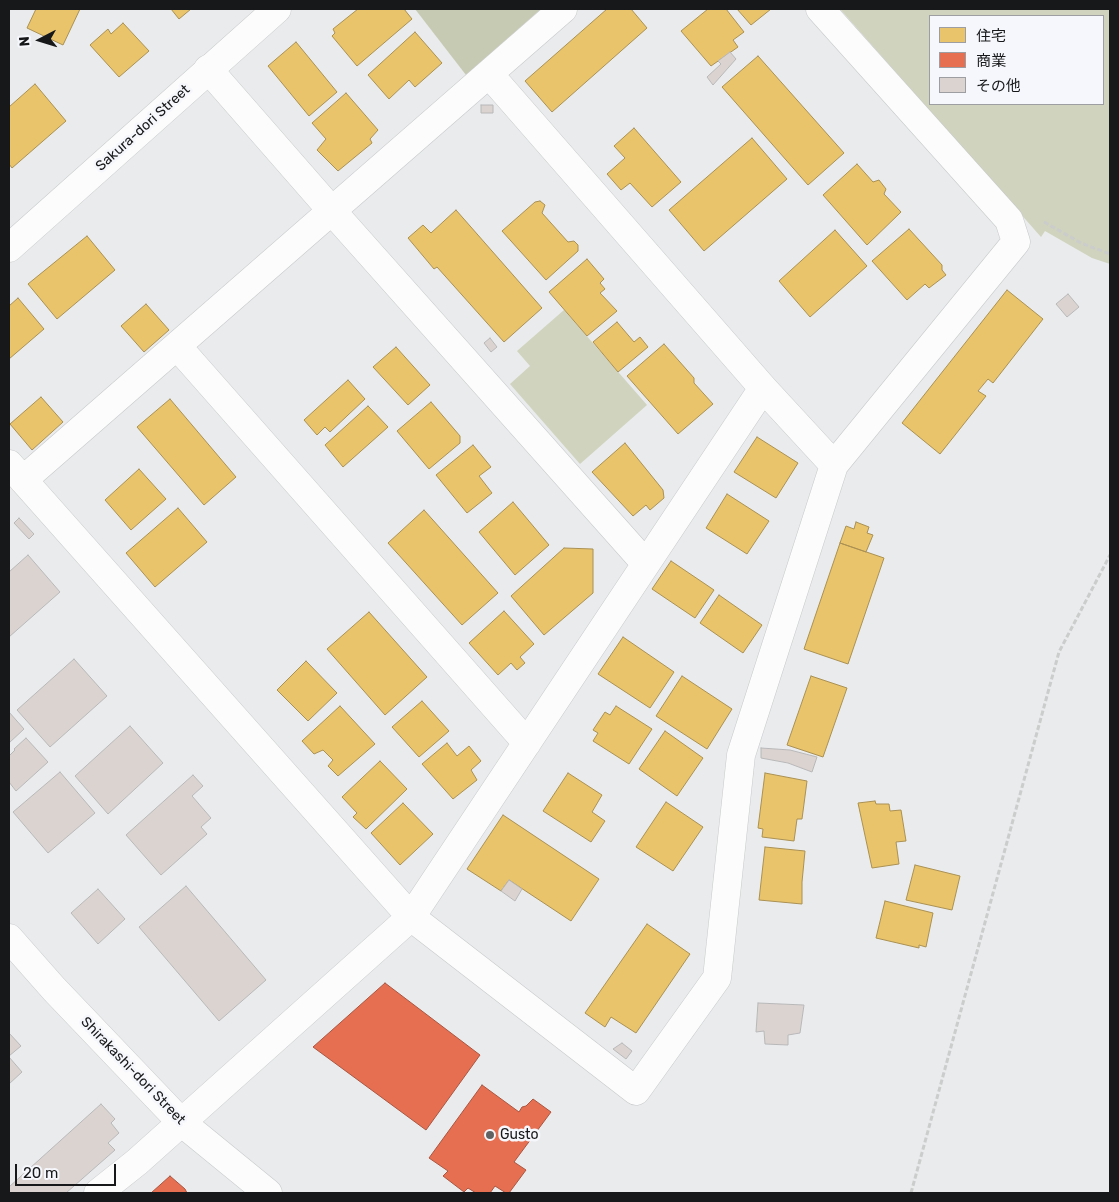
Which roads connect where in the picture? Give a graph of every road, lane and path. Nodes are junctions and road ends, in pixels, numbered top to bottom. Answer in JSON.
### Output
{"nodes":[{"id":1,"x":277,"y":9,"type":"edge"},
{"id":2,"x":563,"y":9,"type":"edge"},
{"id":3,"x":820,"y":9,"type":"edge"},
{"id":4,"x":208,"y":69,"type":"junction"},
{"id":5,"x":489,"y":74,"type":"junction"},
{"id":6,"x":332,"y":211,"type":"junction"},
{"id":7,"x":1016,"y":242,"type":"junction"},
{"id":8,"x":9,"y":248,"type":"edge"},
{"id":9,"x":1110,"y":254,"type":"edge"},
{"id":10,"x":177,"y":346,"type":"junction"},
{"id":11,"x":763,"y":388,"type":"junction"},
{"id":12,"x":834,"y":465,"type":"junction"},
{"id":13,"x":16,"y":472,"type":"edge"},
{"id":14,"x":1110,"y":555,"type":"edge"},
{"id":15,"x":646,"y":564,"type":"junction"},
{"id":16,"x":527,"y":743,"type":"junction"},
{"id":17,"x":411,"y":917,"type":"junction"},
{"id":18,"x":9,"y":938,"type":"edge"},
{"id":19,"x":181,"y":1122,"type":"junction"},
{"id":20,"x":98,"y":1193,"type":"edge"},
{"id":21,"x":268,"y":1193,"type":"edge"},
{"id":22,"x":911,"y":1193,"type":"edge"}],
"edges":[{"from":1,"to":4,"type":"street","name":"Sakura-dori Street"},
{"from":2,"to":5,"type":"street"},
{"from":3,"to":7,"type":"street"},
{"from":4,"to":6,"type":"street"},
{"from":4,"to":8,"type":"street","name":"Sakura-dori Street"},
{"from":5,"to":6,"type":"street"},
{"from":5,"to":11,"type":"street"},
{"from":6,"to":10,"type":"street"},
{"from":6,"to":15,"type":"street"},
{"from":7,"to":9,"type":"path"},
{"from":7,"to":12,"type":"street"},
{"from":10,"to":13,"type":"street"},
{"from":10,"to":16,"type":"street"},
{"from":11,"to":12,"type":"street"},
{"from":11,"to":15,"type":"street"},
{"from":12,"to":17,"type":"street"},
{"from":13,"to":17,"type":"street"},
{"from":14,"to":22,"type":"path"},
{"from":15,"to":16,"type":"street"},
{"from":16,"to":17,"type":"street"},
{"from":17,"to":19,"type":"street"},
{"from":18,"to":19,"type":"street","name":"Shirakashi-dori Street"},
{"from":19,"to":20,"type":"street"},
{"from":19,"to":21,"type":"street","name":"Shirakashi-dori Street"}]}
